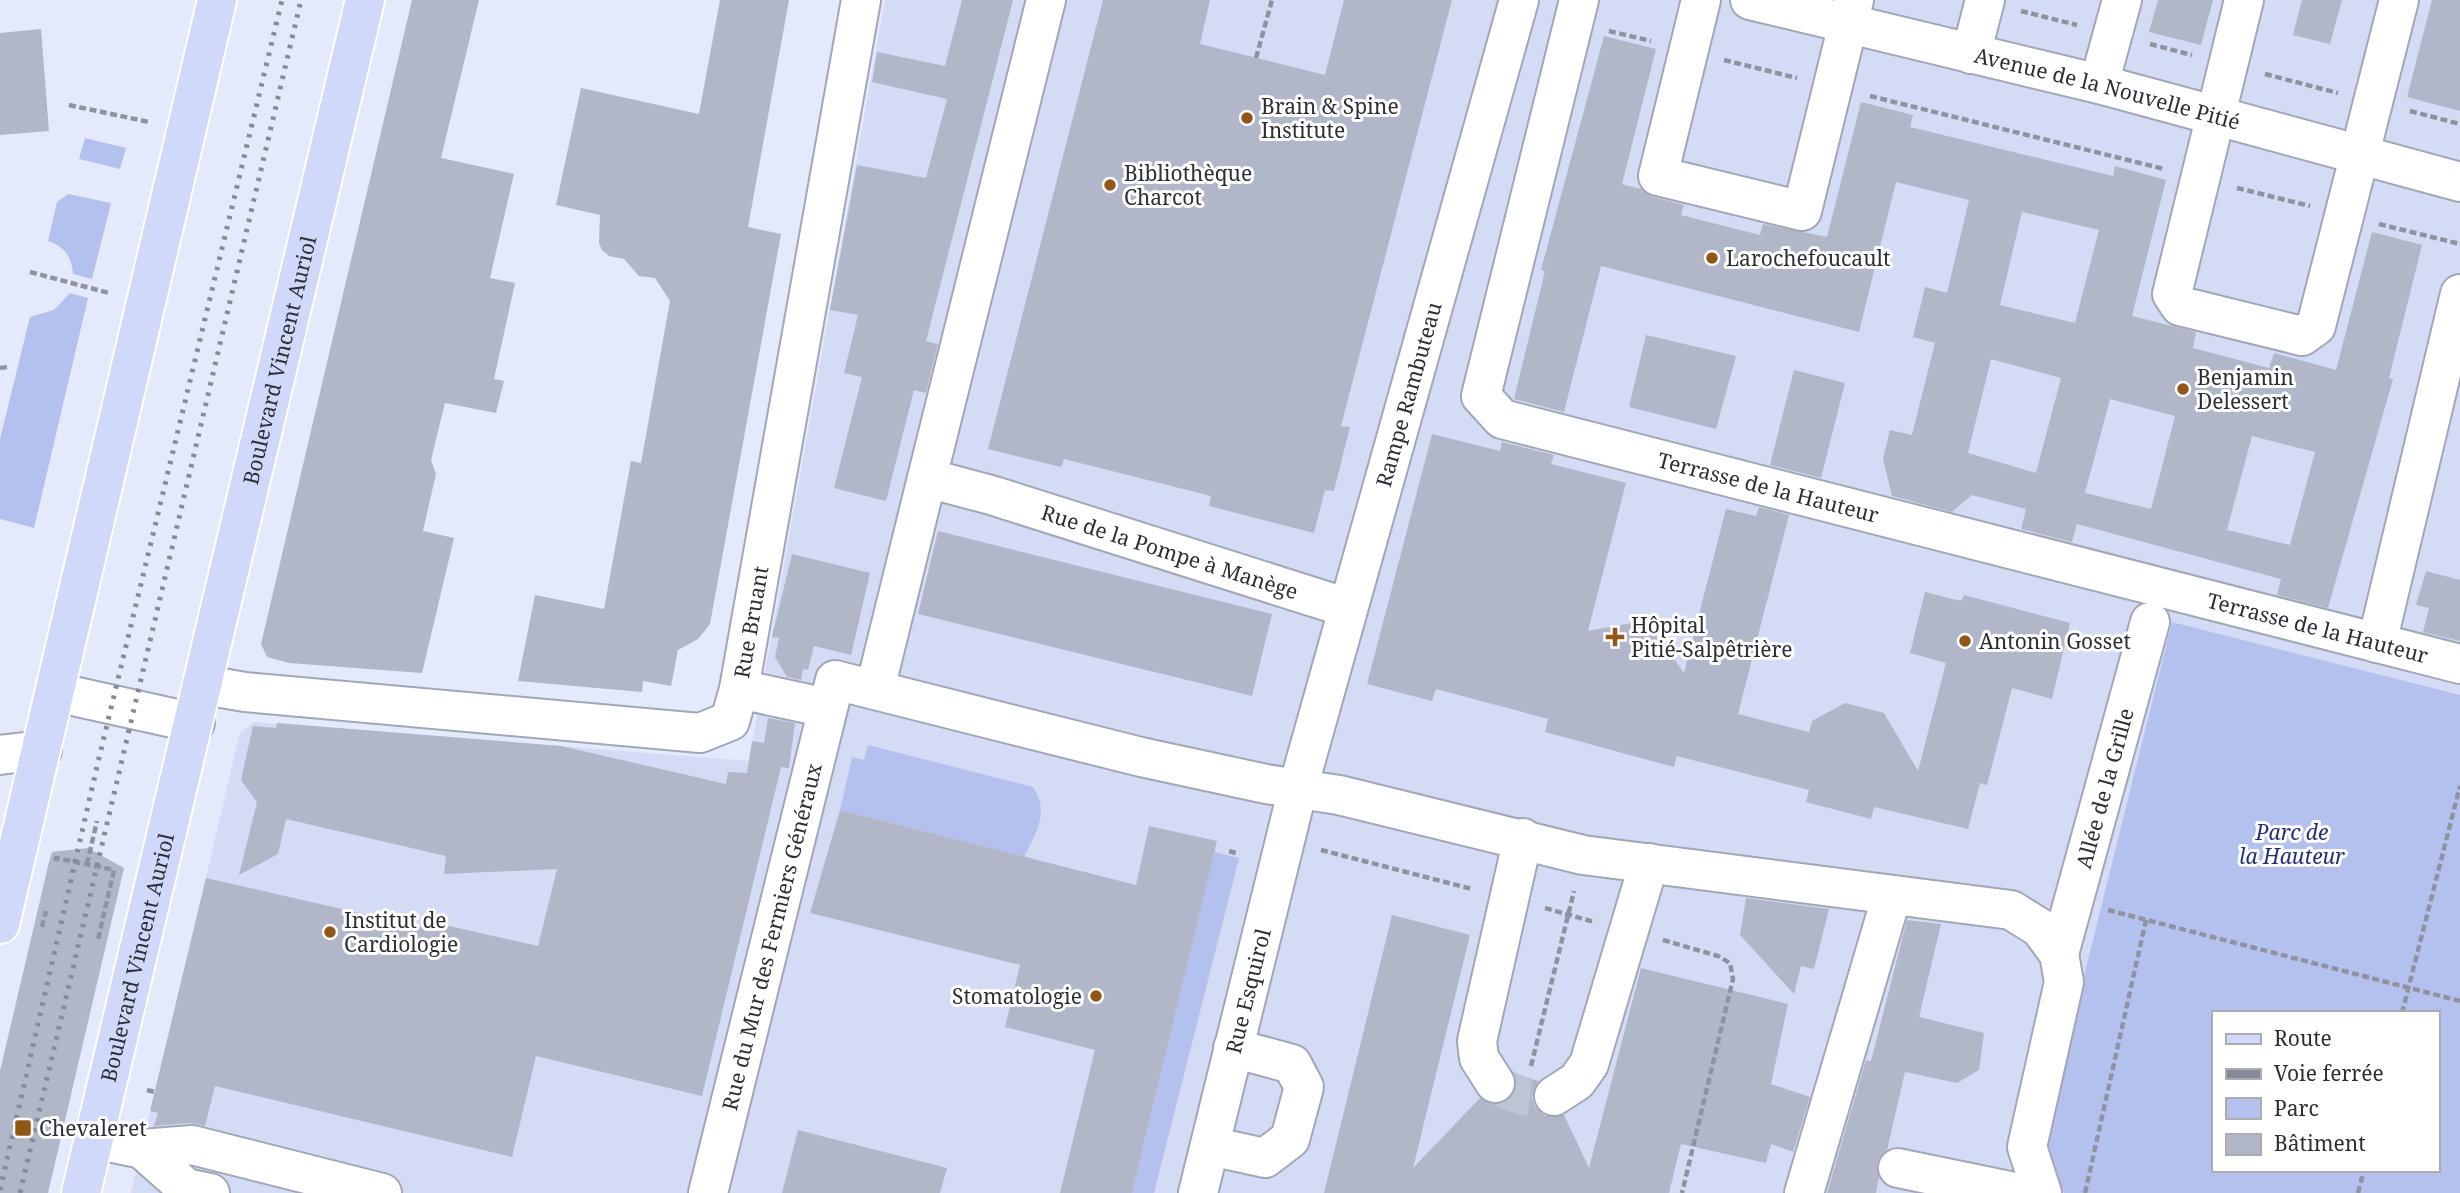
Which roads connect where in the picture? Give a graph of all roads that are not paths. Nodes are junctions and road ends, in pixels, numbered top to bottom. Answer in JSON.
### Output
{"nodes":[{"id":1,"x":217,"y":0,"type":"edge"},
{"id":2,"x":365,"y":0,"type":"edge"},
{"id":3,"x":861,"y":0,"type":"edge"},
{"id":4,"x":1046,"y":0,"type":"edge"},
{"id":5,"x":1519,"y":0,"type":"edge"},
{"id":6,"x":1701,"y":0,"type":"edge"},
{"id":7,"x":1750,"y":0,"type":"edge"},
{"id":8,"x":2244,"y":0,"type":"edge"},
{"id":9,"x":2399,"y":0,"type":"edge"},
{"id":10,"x":1984,"y":1,"type":"edge"},
{"id":11,"x":1577,"y":11,"type":"edge"},
{"id":12,"x":1851,"y":12,"type":"edge"},
{"id":13,"x":2117,"y":17,"type":"edge"},
{"id":14,"x":1971,"y":54,"type":"junction"},
{"id":15,"x":2099,"y":84,"type":"junction"},
{"id":16,"x":2215,"y":116,"type":"junction"},
{"id":17,"x":2359,"y":155,"type":"junction"},
{"id":18,"x":2460,"y":183,"type":"edge"},
{"id":19,"x":2460,"y":294,"type":"edge"},
{"id":20,"x":2450,"y":372,"type":"edge"},
{"id":21,"x":927,"y":478,"type":"junction"},
{"id":22,"x":1348,"y":608,"type":"junction"},
{"id":23,"x":2150,"y":622,"type":"dead end"},
{"id":24,"x":2377,"y":643,"type":"junction"},
{"id":25,"x":2460,"y":664,"type":"edge"},
{"id":26,"x":204,"y":685,"type":"junction"},
{"id":27,"x":739,"y":689,"type":"junction"},
{"id":28,"x":875,"y":689,"type":"junction"},
{"id":29,"x":55,"y":692,"type":"junction"},
{"id":30,"x":831,"y":694,"type":"junction"},
{"id":31,"x":195,"y":723,"type":"junction"},
{"id":32,"x":41,"y":750,"type":"junction"},
{"id":33,"x":0,"y":755,"type":"edge"},
{"id":34,"x":1298,"y":788,"type":"junction"},
{"id":35,"x":1523,"y":838,"type":"junction"},
{"id":36,"x":1649,"y":863,"type":"junction"},
{"id":37,"x":1892,"y":895,"type":"junction"},
{"id":38,"x":0,"y":924,"type":"edge"},
{"id":39,"x":2059,"y":954,"type":"junction"},
{"id":40,"x":1233,"y":1048,"type":"junction"},
{"id":41,"x":93,"y":1139,"type":"junction"},
{"id":42,"x":1209,"y":1146,"type":"junction"},
{"id":43,"x":142,"y":1149,"type":"junction"},
{"id":44,"x":1898,"y":1168,"type":"dead end"},
{"id":45,"x":81,"y":1193,"type":"edge"},
{"id":46,"x":210,"y":1193,"type":"edge"},
{"id":47,"x":382,"y":1193,"type":"edge"},
{"id":48,"x":708,"y":1193,"type":"edge"},
{"id":49,"x":1198,"y":1193,"type":"edge"},
{"id":50,"x":1804,"y":1193,"type":"edge"},
{"id":51,"x":2020,"y":1193,"type":"edge"},
{"id":52,"x":2042,"y":1193,"type":"edge"}],
"edges":[{"from":1,"to":29,"type":"main road"},
{"from":2,"to":26,"type":"main road","name":"Boulevard Vincent Auriol"},
{"from":3,"to":27,"type":"street","name":"Rue Bruant"},
{"from":4,"to":21,"type":"street"},
{"from":5,"to":22,"type":"street","name":"Rampe Rambuteau"},
{"from":6,"to":12,"type":"street"},
{"from":7,"to":12,"type":"street","name":"Avenue de la Nouvelle Pitié"},
{"from":8,"to":16,"type":"street"},
{"from":9,"to":17,"type":"street"},
{"from":10,"to":14,"type":"street"},
{"from":11,"to":24,"type":"street","name":"Terrasse de la Hauteur"},
{"from":12,"to":14,"type":"street","name":"Avenue de la Nouvelle Pitié"},
{"from":13,"to":15,"type":"street"},
{"from":14,"to":15,"type":"street","name":"Avenue de la Nouvelle Pitié"},
{"from":15,"to":16,"type":"street","name":"Avenue de la Nouvelle Pitié"},
{"from":16,"to":17,"type":"street","name":"Avenue de la Nouvelle Pitié"},
{"from":16,"to":17,"type":"street"},
{"from":17,"to":18,"type":"street","name":"Avenue de la Nouvelle Pitié"},
{"from":19,"to":20,"type":"street"},
{"from":20,"to":24,"type":"street"},
{"from":21,"to":22,"type":"street","name":"Rue de la Pompe à Manège"},
{"from":21,"to":28,"type":"street"},
{"from":22,"to":34,"type":"street","name":"Rampe Rambuteau"},
{"from":23,"to":39,"type":"street","name":"Allée de la Grille"},
{"from":24,"to":25,"type":"street","name":"Terrasse de la Hauteur"},
{"from":26,"to":27,"type":"street","name":"Rue Bruant"},
{"from":26,"to":31,"type":"main road","name":"Boulevard Vincent Auriol"},
{"from":27,"to":30,"type":"street"},
{"from":28,"to":30,"type":"street"},
{"from":28,"to":34,"type":"street"},
{"from":29,"to":31,"type":"street"},
{"from":29,"to":32,"type":"main road"},
{"from":30,"to":48,"type":"street","name":"Rue du Mur des Fermiers Généraux"},
{"from":31,"to":41,"type":"main road","name":"Boulevard Vincent Auriol"},
{"from":32,"to":33,"type":"street"},
{"from":32,"to":38,"type":"main road"},
{"from":34,"to":35,"type":"street"},
{"from":34,"to":40,"type":"street","name":"Rue Esquirol"},
{"from":35,"to":36,"type":"street"},
{"from":35,"to":36,"type":"street"},
{"from":36,"to":37,"type":"street"},
{"from":37,"to":39,"type":"street"},
{"from":37,"to":50,"type":"street"},
{"from":39,"to":52,"type":"street"},
{"from":40,"to":42,"type":"street","name":"Rue Esquirol"},
{"from":40,"to":42,"type":"street"},
{"from":41,"to":43,"type":"street"},
{"from":41,"to":45,"type":"main road","name":"Boulevard Vincent Auriol"},
{"from":42,"to":49,"type":"street","name":"Rue Esquirol"},
{"from":43,"to":46,"type":"street"},
{"from":43,"to":47,"type":"street"},
{"from":44,"to":51,"type":"street"}]}
